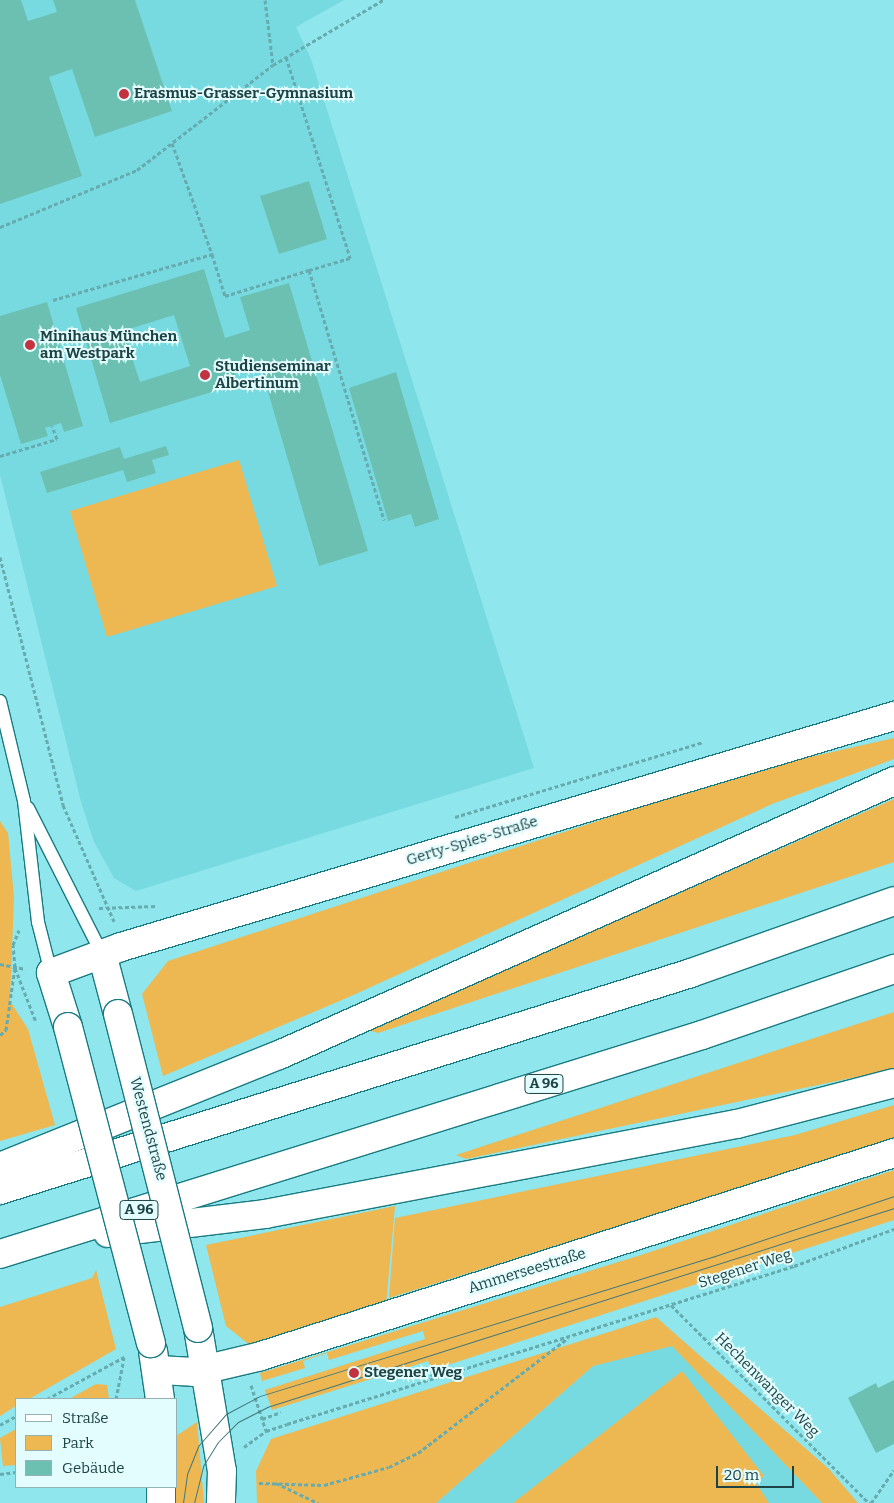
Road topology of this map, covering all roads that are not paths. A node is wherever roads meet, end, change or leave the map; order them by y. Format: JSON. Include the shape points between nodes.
{"nodes":[{"id":1,"x":0,"y":702,"type":"edge"},
{"id":2,"x":894,"y":716,"type":"edge"},
{"id":3,"x":894,"y":781,"type":"edge"},
{"id":4,"x":24,"y":801,"type":"junction"},
{"id":5,"x":894,"y":901,"type":"edge"},
{"id":6,"x":102,"y":954,"type":"junction"},
{"id":7,"x":894,"y":969,"type":"edge"},
{"id":8,"x":51,"y":973,"type":"junction"},
{"id":9,"x":894,"y":1083,"type":"edge"},
{"id":10,"x":894,"y":1153,"type":"edge"},
{"id":11,"x":0,"y":1167,"type":"edge"},
{"id":12,"x":0,"y":1190,"type":"edge"},
{"id":13,"x":45,"y":1240,"type":"junction"},
{"id":14,"x":0,"y":1254,"type":"edge"},
{"id":15,"x":206,"y":1369,"type":"junction"},
{"id":16,"x":158,"y":1370,"type":"junction"},
{"id":17,"x":160,"y":1398,"type":"edge"},
{"id":18,"x":161,"y":1488,"type":"edge"},
{"id":19,"x":161,"y":1503,"type":"edge"},
{"id":20,"x":221,"y":1503,"type":"edge"}],
"edges":[{"from":1,"to":4,"type":"lane","name":"Westendstraße"},
{"from":2,"to":6,"type":"main road","name":"Gerty-Spies-Straße"},
{"from":3,"to":11,"type":"main road","via":[[279,1055]]},
{"from":4,"to":6,"type":"lane","name":"Westendstraße"},
{"from":4,"to":8,"type":"lane","name":"Westendstraße","via":[[38,922]]},
{"from":5,"to":12,"type":"main road","via":[[691,972]]},
{"from":6,"to":8,"type":"main road","name":"Gerty-Spies-Straße"},
{"from":6,"to":15,"type":"main road","name":"Westendstraße","bridge":true},
{"from":7,"to":13,"type":"main road","number":"A 96","via":[[702,1035]]},
{"from":8,"to":16,"type":"main road","name":"Westendstraße","bridge":true},
{"from":9,"to":13,"type":"main road","via":[[737,1124],[266,1214]]},
{"from":10,"to":15,"type":"main road","name":"Ammerseestraße","via":[[261,1356]]},
{"from":13,"to":14,"type":"main road","number":"A 96"},
{"from":15,"to":16,"type":"main road","name":"Ammerseestraße"},
{"from":15,"to":20,"type":"main road","name":"Westendstraße","via":[[222,1471]]},
{"from":16,"to":17,"type":"main road","name":"Westendstraße"},
{"from":18,"to":19,"type":"main road"}]}
